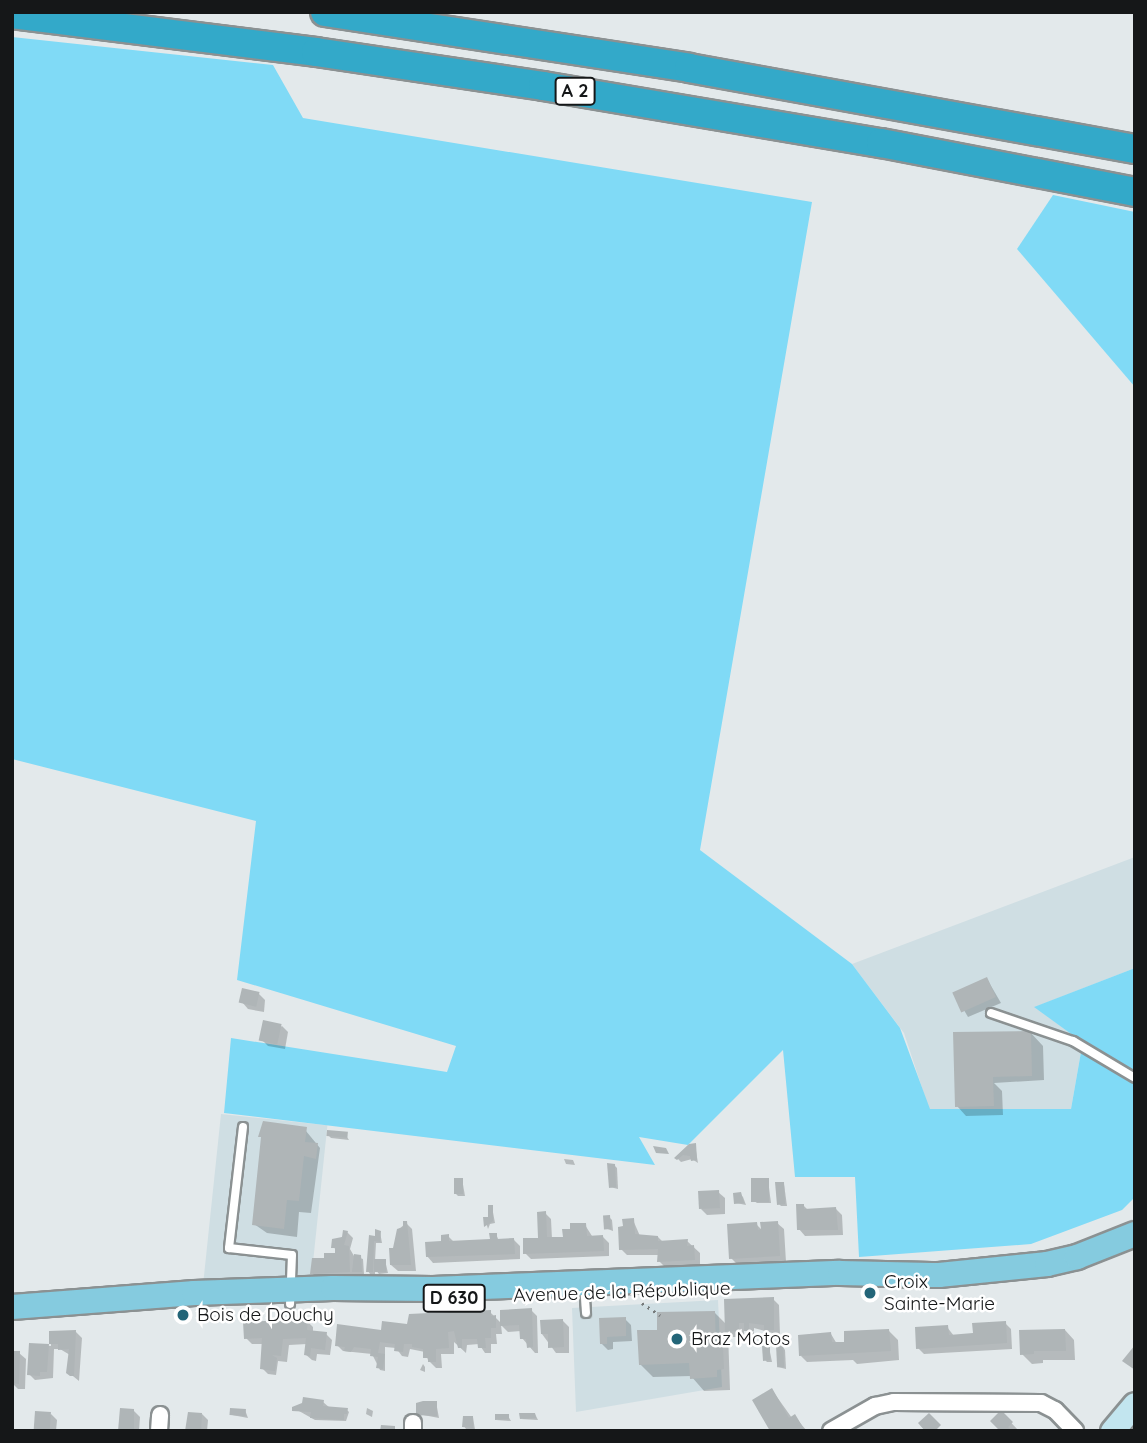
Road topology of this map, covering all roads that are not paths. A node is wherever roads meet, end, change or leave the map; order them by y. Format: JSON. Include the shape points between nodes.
{"nodes":[{"id":1,"x":326,"y":12,"type":"edge"},
{"id":2,"x":12,"y":14,"type":"edge"},
{"id":3,"x":1135,"y":149,"type":"edge"},
{"id":4,"x":1135,"y":192,"type":"edge"},
{"id":5,"x":991,"y":1013,"type":"dead end"},
{"id":6,"x":1135,"y":1078,"type":"edge"},
{"id":7,"x":243,"y":1127,"type":"dead end"},
{"id":8,"x":1135,"y":1234,"type":"edge"},
{"id":9,"x":1135,"y":1255,"type":"edge"},
{"id":10,"x":1077,"y":1257,"type":"junction"},
{"id":11,"x":289,"y":1297,"type":"junction"},
{"id":12,"x":12,"y":1307,"type":"edge"},
{"id":13,"x":12,"y":1315,"type":"edge"},
{"id":14,"x":1133,"y":1408,"type":"edge"},
{"id":15,"x":831,"y":1431,"type":"edge"},
{"id":16,"x":1075,"y":1431,"type":"edge"},
{"id":17,"x":1112,"y":1431,"type":"edge"}],
"edges":[{"from":1,"to":3,"type":"highway","number":"A 2","via":[[689,68]]},
{"from":2,"to":4,"type":"highway","number":"A 2","via":[[261,44],[555,88]]},
{"from":5,"to":6,"type":"lane","via":[[1073,1041]]},
{"from":7,"to":11,"type":"lane","via":[[229,1248],[292,1255]]},
{"from":8,"to":10,"type":"main road","name":"Avenue de la République","number":"D 630"},
{"from":9,"to":10,"type":"main road","name":"Avenue de la République","number":"D 630"},
{"from":10,"to":11,"type":"main road","name":"Avenue de la République","number":"D 630","via":[[1007,1270],[896,1276],[840,1273],[585,1297]]},
{"from":11,"to":12,"type":"main road","name":"Avenue de la République","number":"D 630"},
{"from":11,"to":13,"type":"main road","name":"Avenue de la République","number":"D 630"},
{"from":14,"to":17,"type":"main road"},
{"from":15,"to":16,"type":"street","via":[[875,1406],[894,1402],[1041,1403]]}]}
